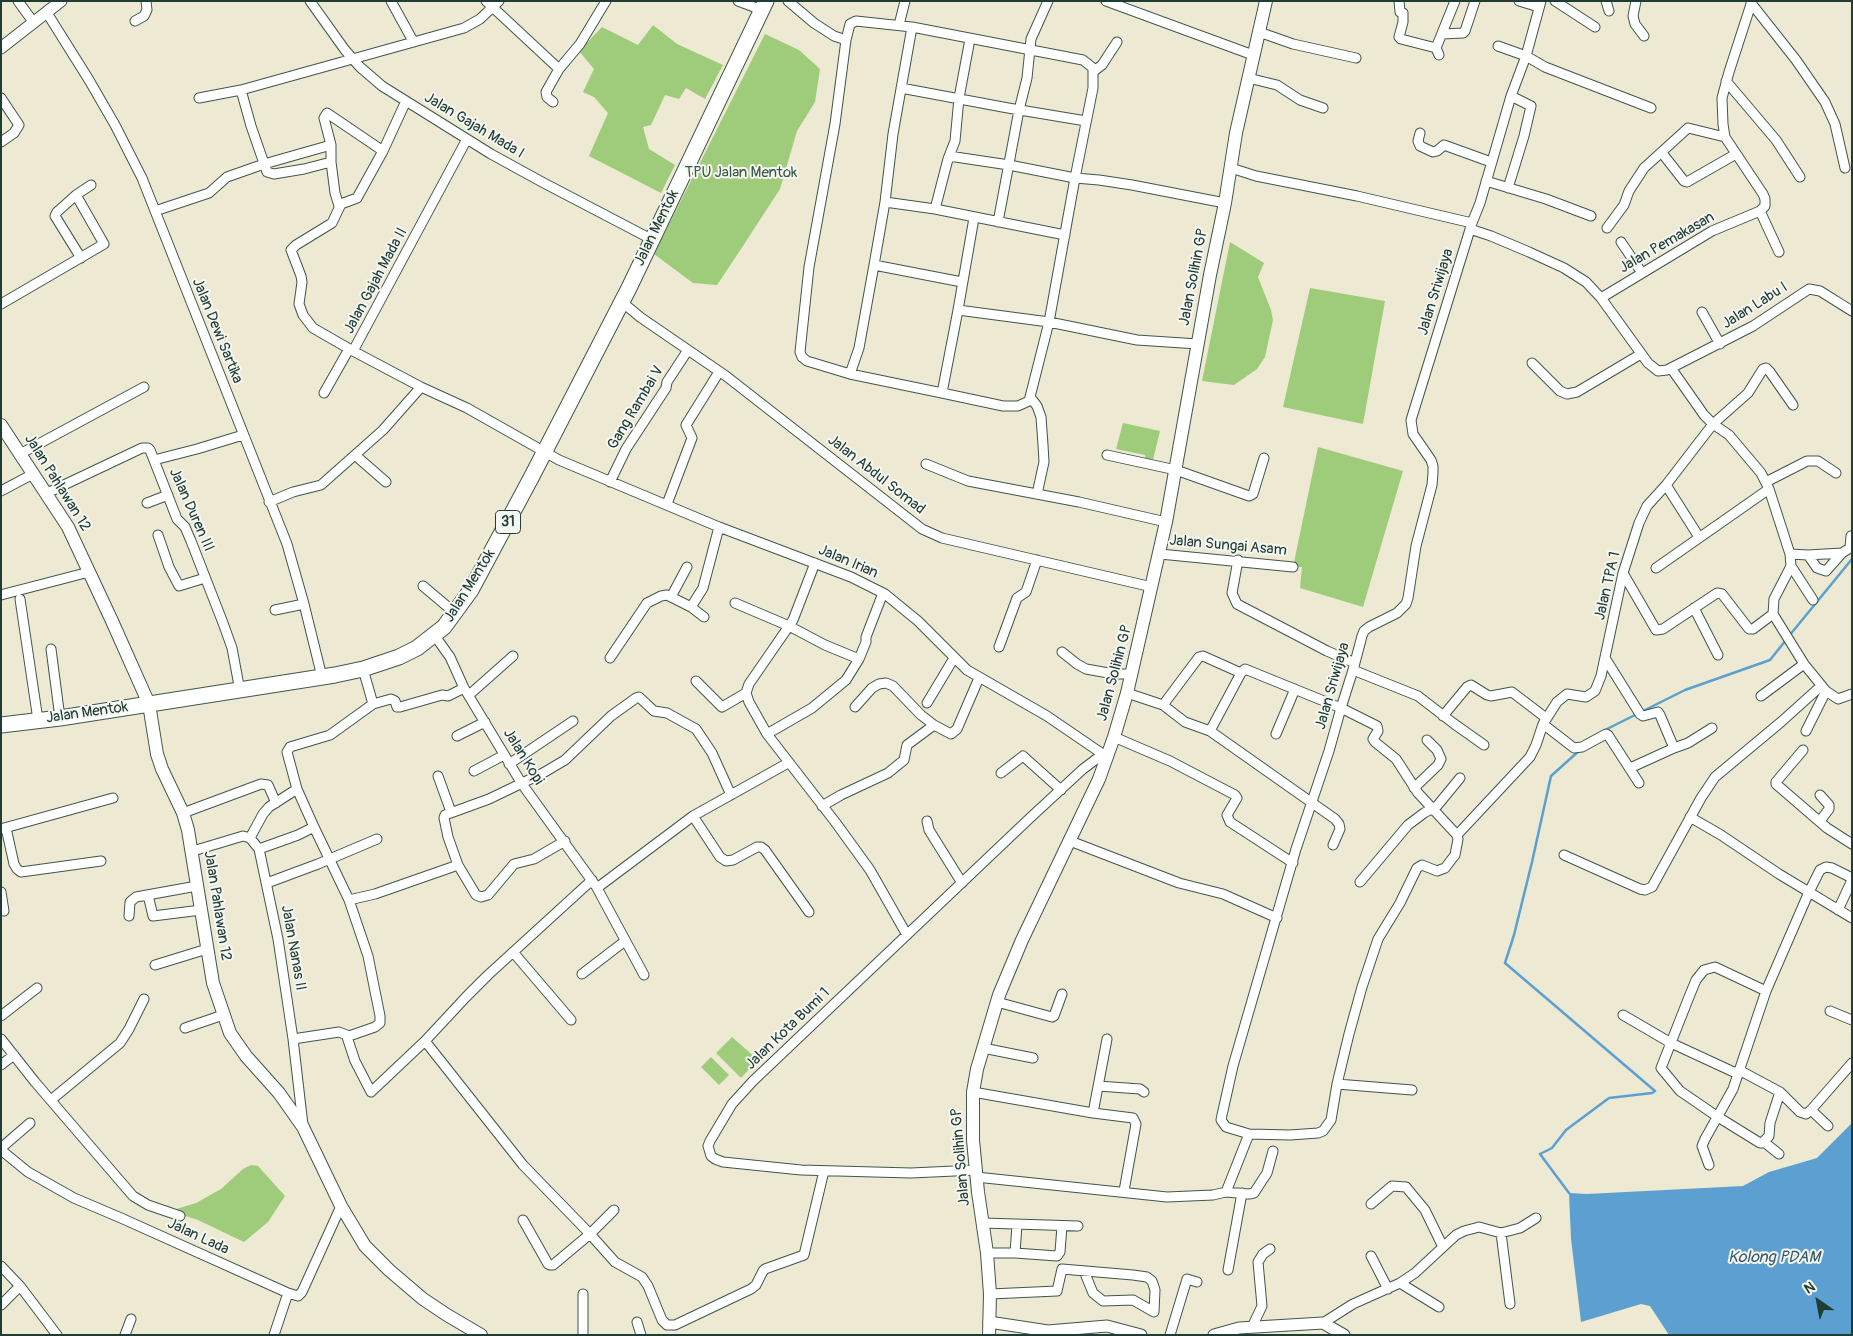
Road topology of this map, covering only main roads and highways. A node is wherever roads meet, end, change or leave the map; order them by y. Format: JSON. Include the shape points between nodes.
{"nodes":[{"id":1,"x":1266,"y":1,"type":"edge"},
{"id":2,"x":764,"y":5,"type":"edge"},
{"id":3,"x":2,"y":427,"type":"edge"},
{"id":4,"x":149,"y":704,"type":"junction"},
{"id":5,"x":1,"y":725,"type":"edge"},
{"id":6,"x":989,"y":1328,"type":"edge"},
{"id":7,"x":481,"y":1335,"type":"edge"}],
"edges":[{"from":1,"to":6,"type":"main road","name":"Jalan Solihin GP","via":[[1248,78],[1160,554],[1128,693],[1099,780],[1022,940],[997,1002],[973,1092],[973,1140],[990,1294]]},
{"from":2,"to":4,"type":"highway","name":"Jalan Mentok","number":"31","via":[[622,302],[488,560],[455,613],[435,636],[399,657],[363,668]]},
{"from":3,"to":4,"type":"main road","name":"Jalan Pahlawan 12","via":[[68,527]]},
{"from":4,"to":5,"type":"highway","name":"Jalan Mentok","number":"31"},
{"from":4,"to":7,"type":"main road","name":"Jalan Pahlawan 12","via":[[157,754],[183,813],[193,851],[213,983],[223,1016],[237,1045],[279,1093],[303,1127],[341,1206],[365,1246],[423,1299]]}]}
